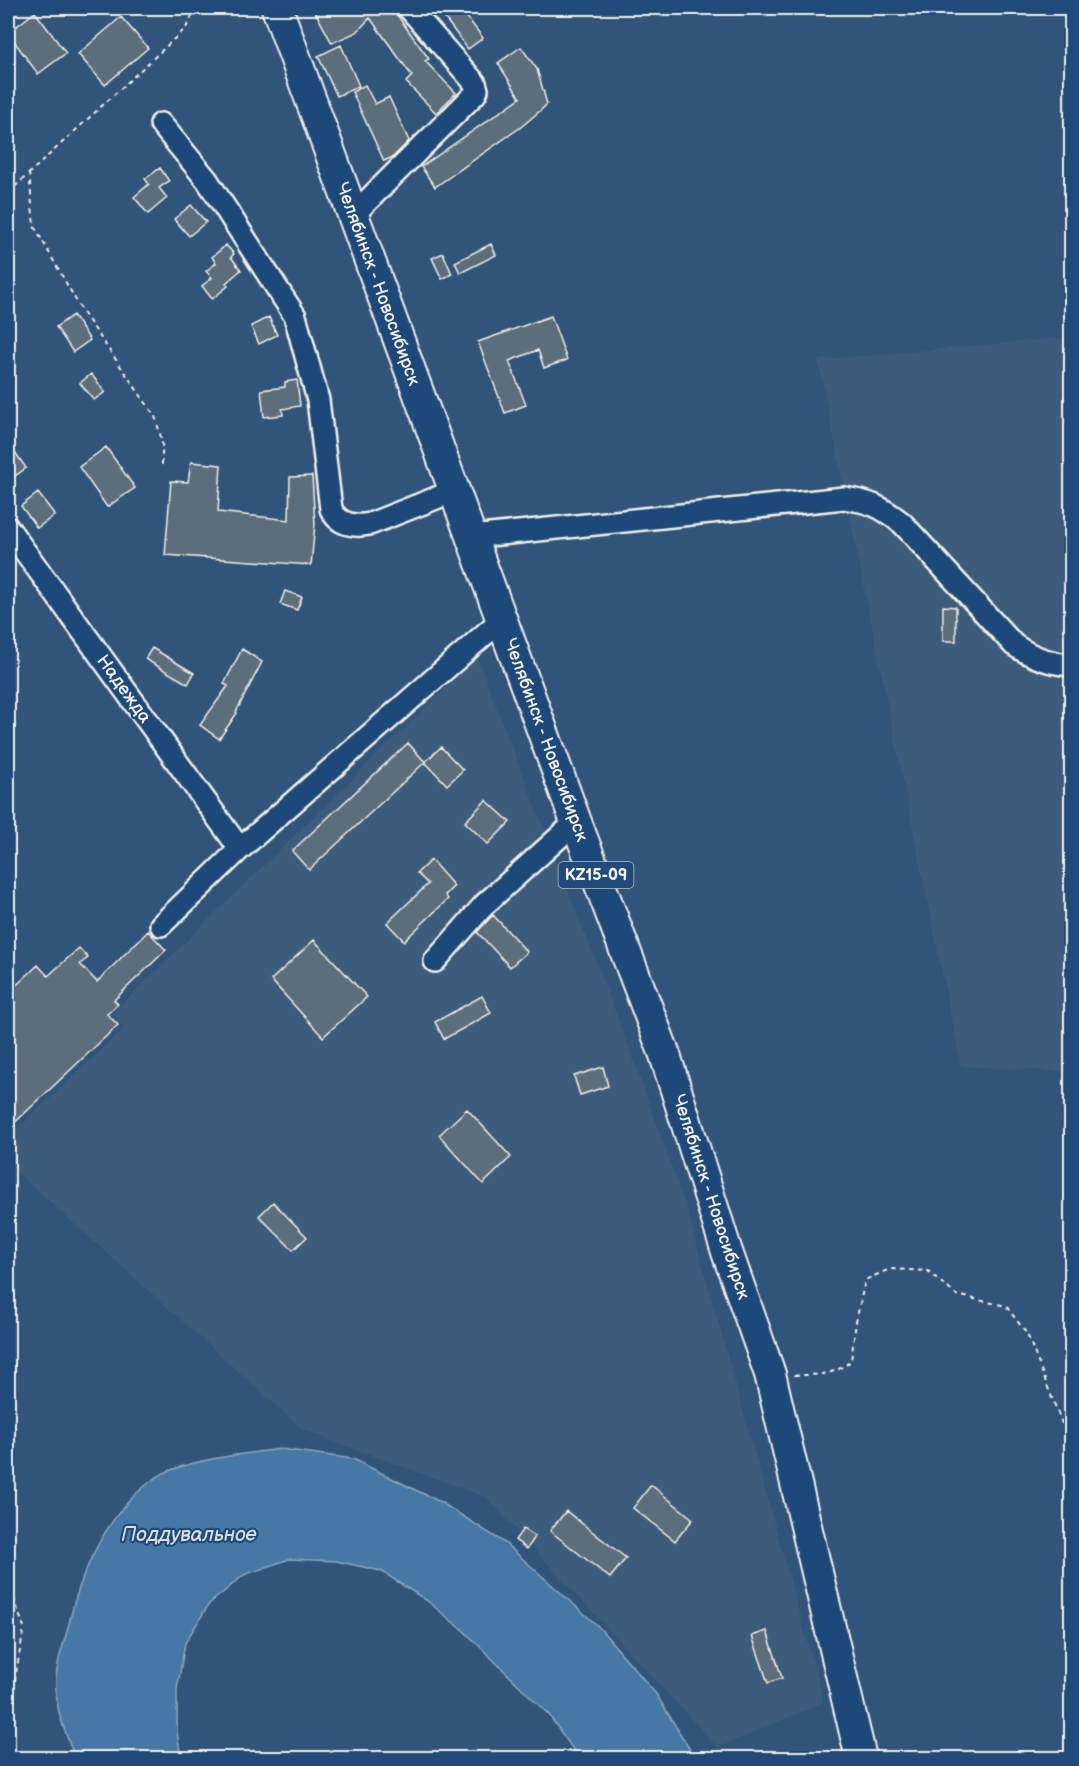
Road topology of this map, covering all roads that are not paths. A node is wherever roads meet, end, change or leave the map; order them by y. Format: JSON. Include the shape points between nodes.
{"nodes":[{"id":1,"x":277,"y":8,"type":"edge"},
{"id":2,"x":409,"y":8,"type":"edge"},
{"id":3,"x":161,"y":124,"type":"dead end"},
{"id":4,"x":353,"y":215,"type":"junction"},
{"id":5,"x":454,"y":491,"type":"junction"},
{"id":6,"x":471,"y":537,"type":"junction"},
{"id":7,"x":11,"y":540,"type":"edge"},
{"id":8,"x":501,"y":620,"type":"junction"},
{"id":9,"x":1071,"y":665,"type":"edge"},
{"id":10,"x":576,"y":822,"type":"junction"},
{"id":11,"x":240,"y":849,"type":"junction"},
{"id":12,"x":161,"y":925,"type":"dead end"},
{"id":13,"x":435,"y":961,"type":"dead end"},
{"id":14,"x":861,"y":1758,"type":"edge"}],
"edges":[{"from":1,"to":4,"type":"highway","name":"Челябинск - Новосибирск","number":"KZ15-09"},
{"from":2,"to":4,"type":"lane","via":[[477,90]]},
{"from":3,"to":5,"type":"lane","via":[[207,180],[295,316],[318,400],[334,517],[348,524],[370,525]]},
{"from":4,"to":5,"type":"highway","name":"Челябинск - Новосибирск","number":"KZ15-09"},
{"from":5,"to":6,"type":"highway","name":"Челябинск - Новосибирск","number":"KZ15-09"},
{"from":6,"to":8,"type":"highway","name":"Челябинск - Новосибирск","number":"KZ15-09"},
{"from":6,"to":9,"type":"lane","via":[[844,498],[864,501],[882,507],[902,523],[1014,645],[1046,662]]},
{"from":7,"to":11,"type":"lane","name":"Надежда"},
{"from":8,"to":10,"type":"highway","name":"Челябинск - Новосибирск","number":"KZ15-09"},
{"from":8,"to":11,"type":"lane"},
{"from":10,"to":13,"type":"lane","via":[[485,904]]},
{"from":10,"to":14,"type":"highway","name":"Челябинск - Новосибирск","number":"KZ15-09","via":[[665,1055],[770,1374]]},
{"from":11,"to":12,"type":"lane"}]}
